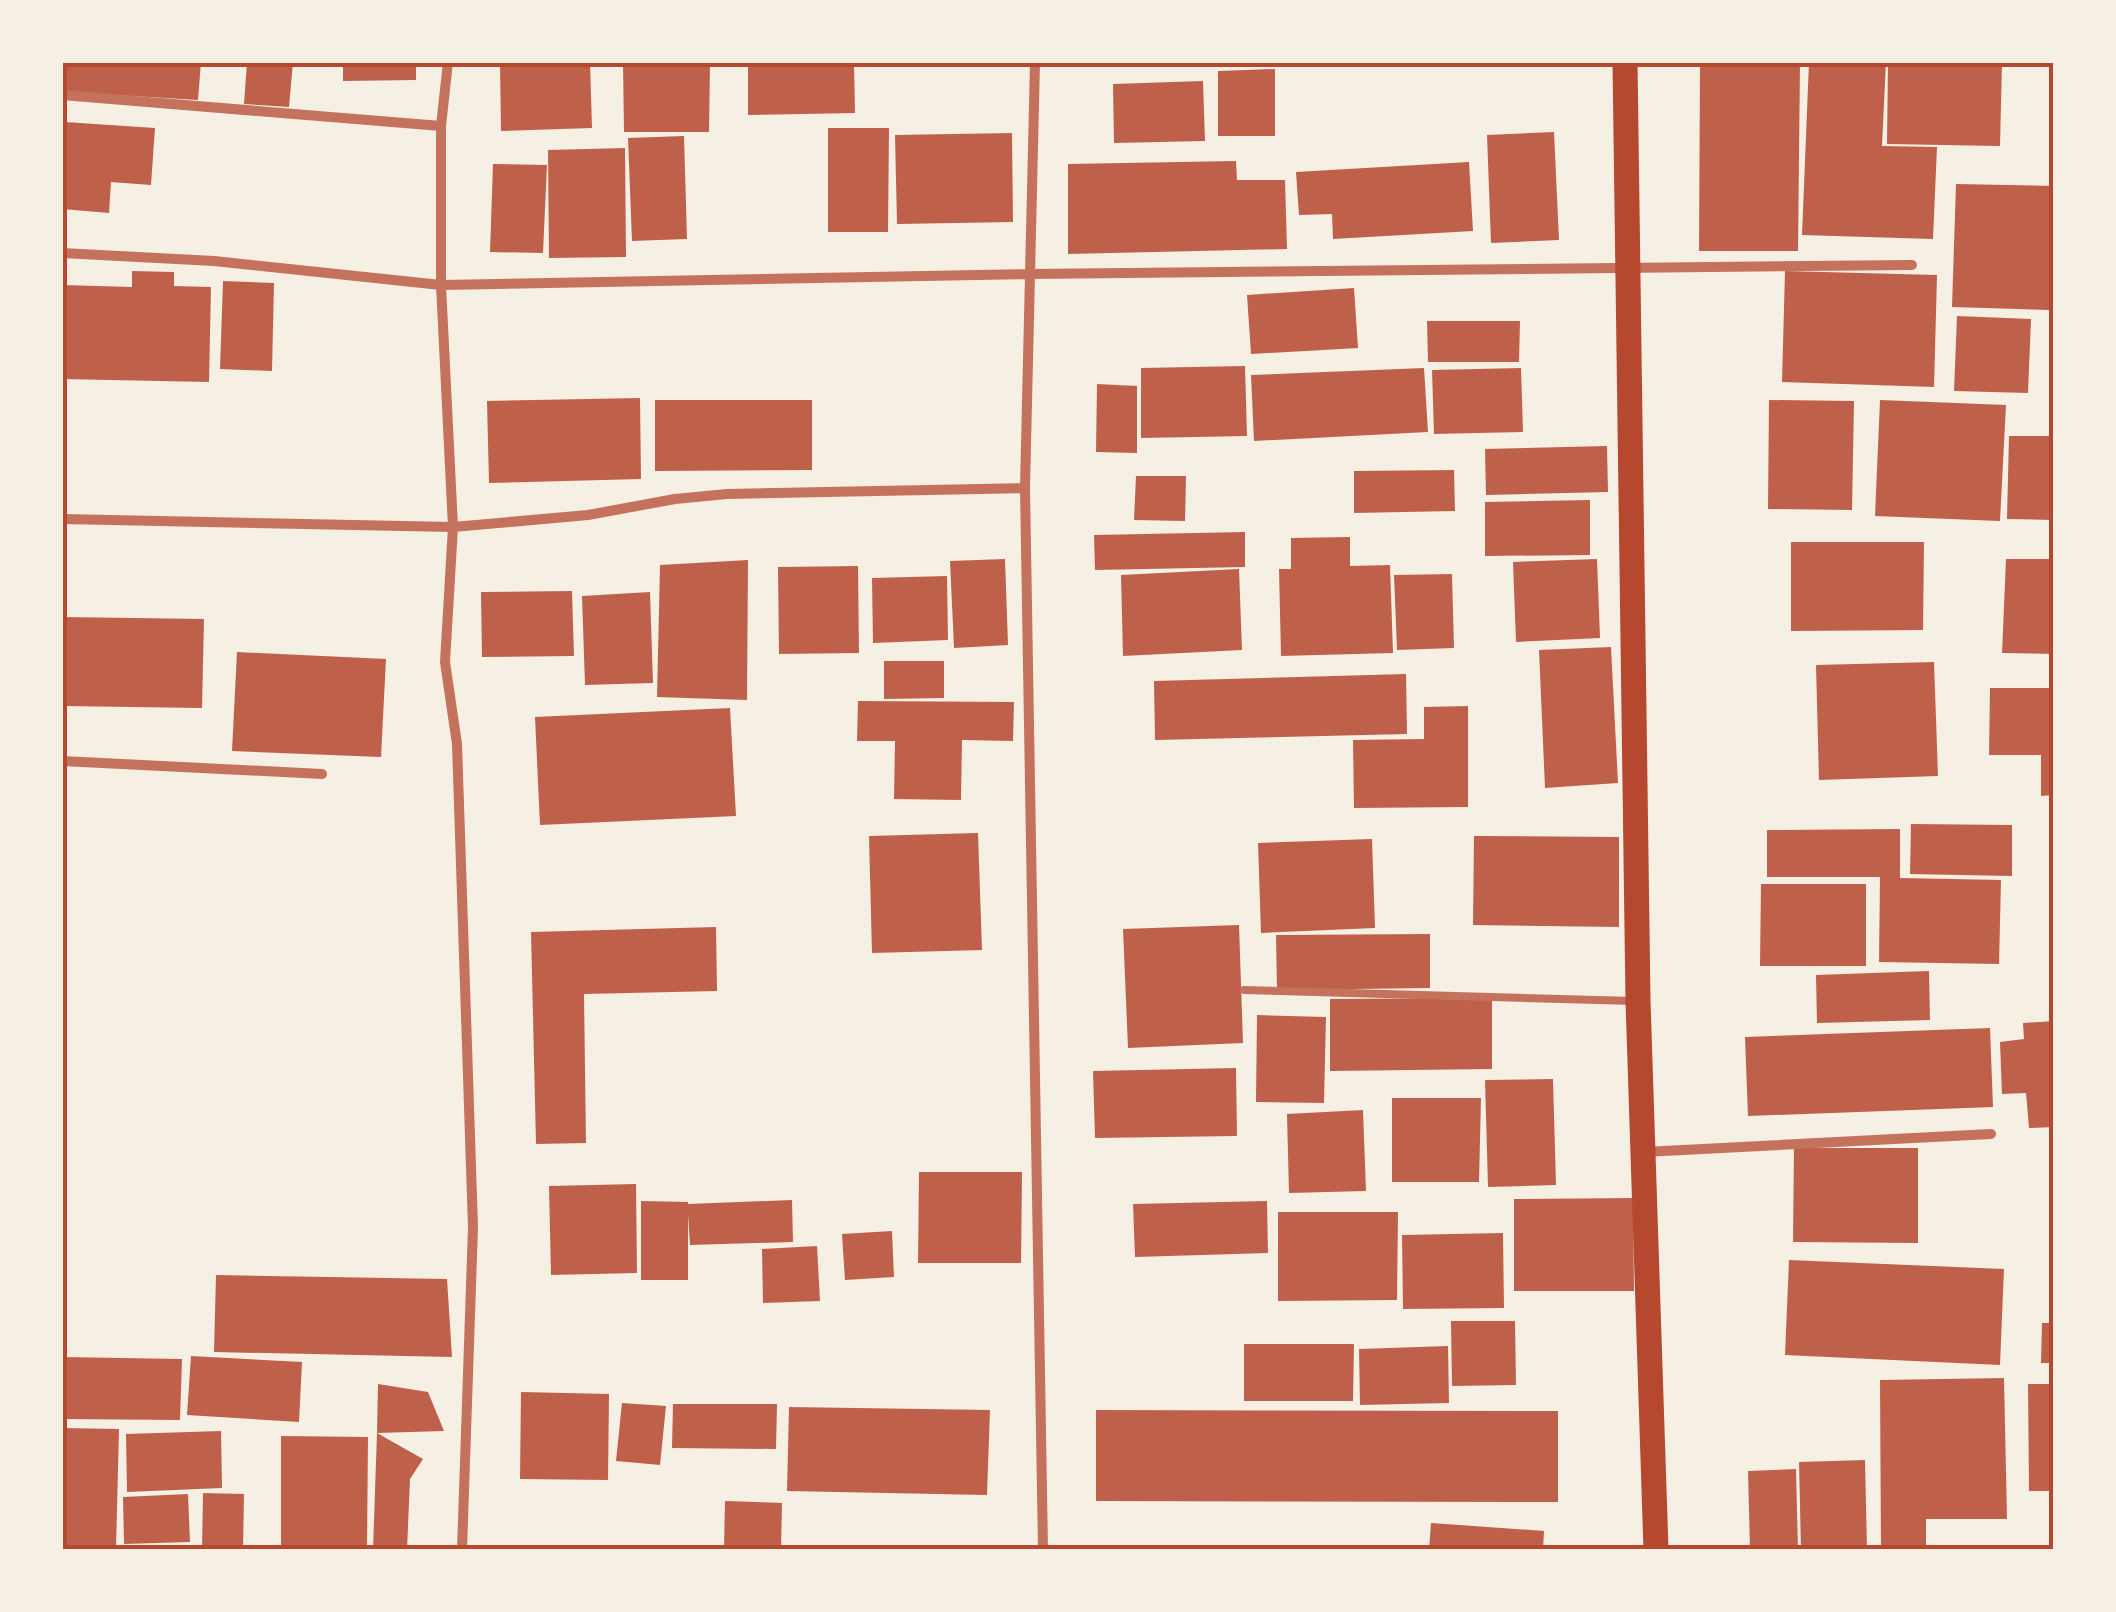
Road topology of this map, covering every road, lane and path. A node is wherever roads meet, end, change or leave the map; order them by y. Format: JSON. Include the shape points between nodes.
{"nodes":[{"id":1,"x":448,"y":62,"type":"edge"},
{"id":2,"x":1036,"y":62,"type":"edge"},
{"id":3,"x":1625,"y":62,"type":"edge"},
{"id":4,"x":62,"y":95,"type":"edge"},
{"id":5,"x":441,"y":126,"type":"junction"},
{"id":6,"x":62,"y":253,"type":"edge"},
{"id":7,"x":1912,"y":264,"type":"dead end"},
{"id":8,"x":1628,"y":266,"type":"junction"},
{"id":9,"x":1028,"y":274,"type":"junction"},
{"id":10,"x":441,"y":285,"type":"junction"},
{"id":11,"x":1025,"y":488,"type":"junction"},
{"id":12,"x":62,"y":519,"type":"edge"},
{"id":13,"x":453,"y":528,"type":"junction"},
{"id":14,"x":62,"y":761,"type":"edge"},
{"id":15,"x":322,"y":774,"type":"dead end"},
{"id":16,"x":1244,"y":990,"type":"dead end"},
{"id":17,"x":1638,"y":1001,"type":"junction"},
{"id":18,"x":1991,"y":1134,"type":"dead end"},
{"id":19,"x":1643,"y":1152,"type":"junction"},
{"id":20,"x":462,"y":1550,"type":"edge"},
{"id":21,"x":1043,"y":1550,"type":"edge"},
{"id":22,"x":1656,"y":1550,"type":"edge"}],
"edges":[{"from":1,"to":5,"type":"street"},
{"from":2,"to":9,"type":"street"},
{"from":3,"to":8,"type":"main road"},
{"from":4,"to":5,"type":"street"},
{"from":5,"to":10,"type":"street"},
{"from":6,"to":10,"type":"street"},
{"from":7,"to":8,"type":"street"},
{"from":8,"to":9,"type":"street"},
{"from":8,"to":17,"type":"main road"},
{"from":9,"to":10,"type":"street"},
{"from":9,"to":11,"type":"street"},
{"from":10,"to":13,"type":"street"},
{"from":11,"to":13,"type":"street","via":[[727,494]]},
{"from":11,"to":21,"type":"street"},
{"from":12,"to":13,"type":"street"},
{"from":13,"to":20,"type":"street","via":[[445,662],[457,744],[473,1228]]},
{"from":14,"to":15,"type":"street"},
{"from":16,"to":17,"type":"lane"},
{"from":17,"to":19,"type":"main road"},
{"from":18,"to":19,"type":"street"},
{"from":19,"to":22,"type":"main road"}]}
